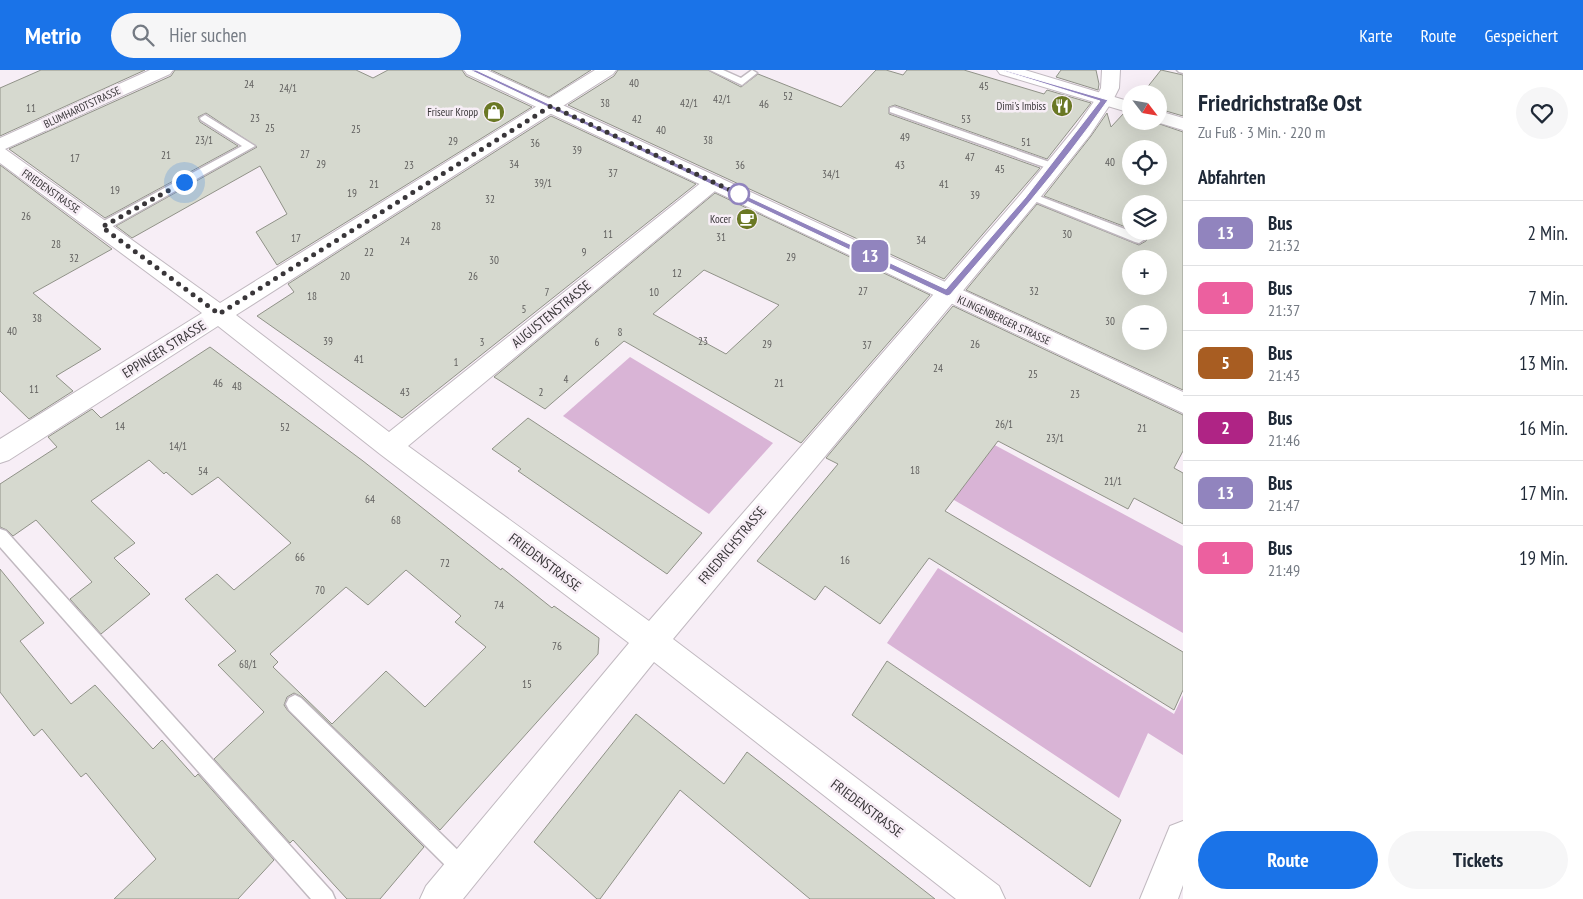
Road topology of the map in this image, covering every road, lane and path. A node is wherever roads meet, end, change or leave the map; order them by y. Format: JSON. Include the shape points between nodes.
{"nodes":[{"id":1,"x":164,"y":70,"type":"edge"},
{"id":2,"x":473,"y":70,"type":"edge"},
{"id":3,"x":607,"y":70,"type":"edge"},
{"id":4,"x":715,"y":70,"type":"edge"},
{"id":5,"x":1006,"y":70,"type":"edge"},
{"id":6,"x":1111,"y":70,"type":"edge"},
{"id":7,"x":752,"y":73,"type":"dead end"},
{"id":8,"x":1104,"y":100,"type":"junction"},
{"id":9,"x":1122,"y":105,"type":"edge"},
{"id":10,"x":551,"y":106,"type":"junction"},
{"id":11,"x":894,"y":110,"type":"dead end"},
{"id":12,"x":205,"y":118,"type":"dead end"},
{"id":13,"x":1168,"y":119,"type":"edge"},
{"id":14,"x":1183,"y":124,"type":"edge"},
{"id":15,"x":0,"y":145,"type":"edge"},
{"id":16,"x":0,"y":154,"type":"edge"},
{"id":17,"x":1054,"y":167,"type":"junction"},
{"id":18,"x":714,"y":182,"type":"junction"},
{"id":19,"x":1031,"y":196,"type":"junction"},
{"id":20,"x":102,"y":227,"type":"junction"},
{"id":21,"x":1122,"y":231,"type":"edge"},
{"id":22,"x":947,"y":293,"type":"junction"},
{"id":23,"x":219,"y":314,"type":"junction"},
{"id":24,"x":1183,"y":403,"type":"edge"},
{"id":25,"x":389,"y":447,"type":"junction"},
{"id":26,"x":0,"y":452,"type":"edge"},
{"id":27,"x":0,"y":536,"type":"edge"},
{"id":28,"x":650,"y":641,"type":"junction"},
{"id":29,"x":295,"y":704,"type":"dead end"},
{"id":30,"x":1183,"y":839,"type":"edge"},
{"id":31,"x":463,"y":869,"type":"junction"},
{"id":32,"x":325,"y":899,"type":"edge"},
{"id":33,"x":439,"y":899,"type":"edge"},
{"id":34,"x":986,"y":899,"type":"edge"},
{"id":35,"x":1158,"y":899,"type":"edge"}],
"edges":[{"from":1,"to":15,"type":"street","name":"BLUMHARDTSTRASSE"},
{"from":2,"to":10,"type":"street","name":"KLINGENBERGER STRASSE"},
{"from":3,"to":10,"type":"street","name":"EPPINGER STRASSE"},
{"from":4,"to":7,"type":"lane","via":[[742,82]]},
{"from":5,"to":8,"type":"street"},
{"from":6,"to":8,"type":"street","name":"FRIEDRICHSTRASSE","via":[[1110,88]]},
{"from":8,"to":9,"type":"street"},
{"from":8,"to":17,"type":"street","name":"FRIEDRICHSTRASSE"},
{"from":10,"to":18,"type":"street","name":"KLINGENBERGER STRASSE"},
{"from":10,"to":23,"type":"street","name":"EPPINGER STRASSE"},
{"from":11,"to":17,"type":"lane"},
{"from":12,"to":20,"type":"lane","via":[[250,146]]},
{"from":13,"to":14,"type":"street"},
{"from":16,"to":20,"type":"street","name":"FRIEDENSTRASSE"},
{"from":17,"to":19,"type":"street","name":"FRIEDRICHSTRASSE"},
{"from":18,"to":22,"type":"street","name":"KLINGENBERGER STRASSE"},
{"from":18,"to":25,"type":"street","name":"AUGUSTENSTRASSE"},
{"from":19,"to":21,"type":"lane"},
{"from":19,"to":22,"type":"street","name":"FRIEDRICHSTRASSE"},
{"from":20,"to":23,"type":"street","name":"FRIEDENSTRASSE"},
{"from":22,"to":24,"type":"street","name":"KLINGENBERGER STRASSE"},
{"from":22,"to":28,"type":"street","name":"FRIEDRICHSTRASSE"},
{"from":23,"to":25,"type":"street","name":"FRIEDENSTRASSE"},
{"from":23,"to":26,"type":"street","name":"EPPINGER STRASSE"},
{"from":25,"to":28,"type":"street","name":"FRIEDENSTRASSE"},
{"from":27,"to":32,"type":"lane"},
{"from":28,"to":31,"type":"street","name":"FRIEDRICHSTRASSE"},
{"from":28,"to":34,"type":"street","name":"FRIEDENSTRASSE"},
{"from":29,"to":31,"type":"lane"},
{"from":30,"to":35,"type":"street"},
{"from":31,"to":33,"type":"street","name":"FRIEDRICHSTRASSE"}]}
